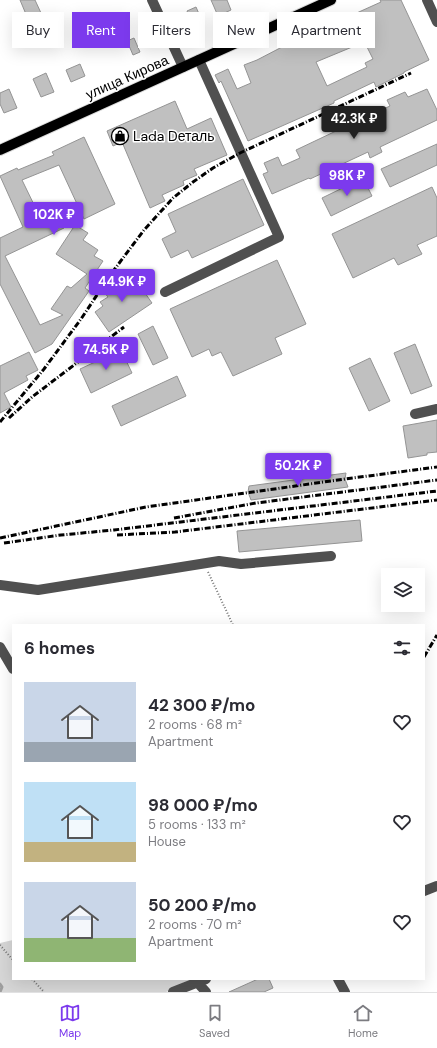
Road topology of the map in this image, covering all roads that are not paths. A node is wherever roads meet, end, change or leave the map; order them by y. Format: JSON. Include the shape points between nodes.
{"nodes":[{"id":1,"x":152,"y":0,"type":"edge"},
{"id":2,"x":331,"y":0,"type":"edge"},
{"id":3,"x":427,"y":0,"type":"edge"},
{"id":4,"x":437,"y":22,"type":"edge"},
{"id":5,"x":199,"y":60,"type":"junction"},
{"id":6,"x":183,"y":67,"type":"junction"},
{"id":7,"x":0,"y":150,"type":"edge"},
{"id":8,"x":165,"y":292,"type":"dead end"},
{"id":9,"x":437,"y":409,"type":"edge"},
{"id":10,"x":415,"y":414,"type":"dead end"},
{"id":11,"x":331,"y":556,"type":"dead end"},
{"id":12,"x":0,"y":585,"type":"edge"},
{"id":13,"x":0,"y":647,"type":"edge"},
{"id":14,"x":12,"y":667,"type":"edge"},
{"id":15,"x":437,"y":886,"type":"edge"},
{"id":16,"x":425,"y":891,"type":"edge"},
{"id":17,"x":339,"y":980,"type":"edge"},
{"id":18,"x":201,"y":981,"type":"edge"},
{"id":19,"x":173,"y":992,"type":"edge"},
{"id":20,"x":206,"y":992,"type":"edge"},
{"id":21,"x":345,"y":992,"type":"edge"}],
"edges":[{"from":1,"to":6,"type":"street"},
{"from":2,"to":5,"type":"main road","name":"улица Кирова"},
{"from":3,"to":4,"type":"street"},
{"from":5,"to":6,"type":"main road","name":"улица Кирова"},
{"from":5,"to":8,"type":"street","via":[[279,237]]},
{"from":6,"to":7,"type":"main road","name":"улица Кирова"},
{"from":9,"to":10,"type":"street"},
{"from":11,"to":12,"type":"street","via":[[241,564],[220,561],[38,590]]},
{"from":13,"to":14,"type":"street"},
{"from":15,"to":16,"type":"street"},
{"from":17,"to":21,"type":"street"},
{"from":18,"to":19,"type":"street"},
{"from":18,"to":20,"type":"street"}]}
